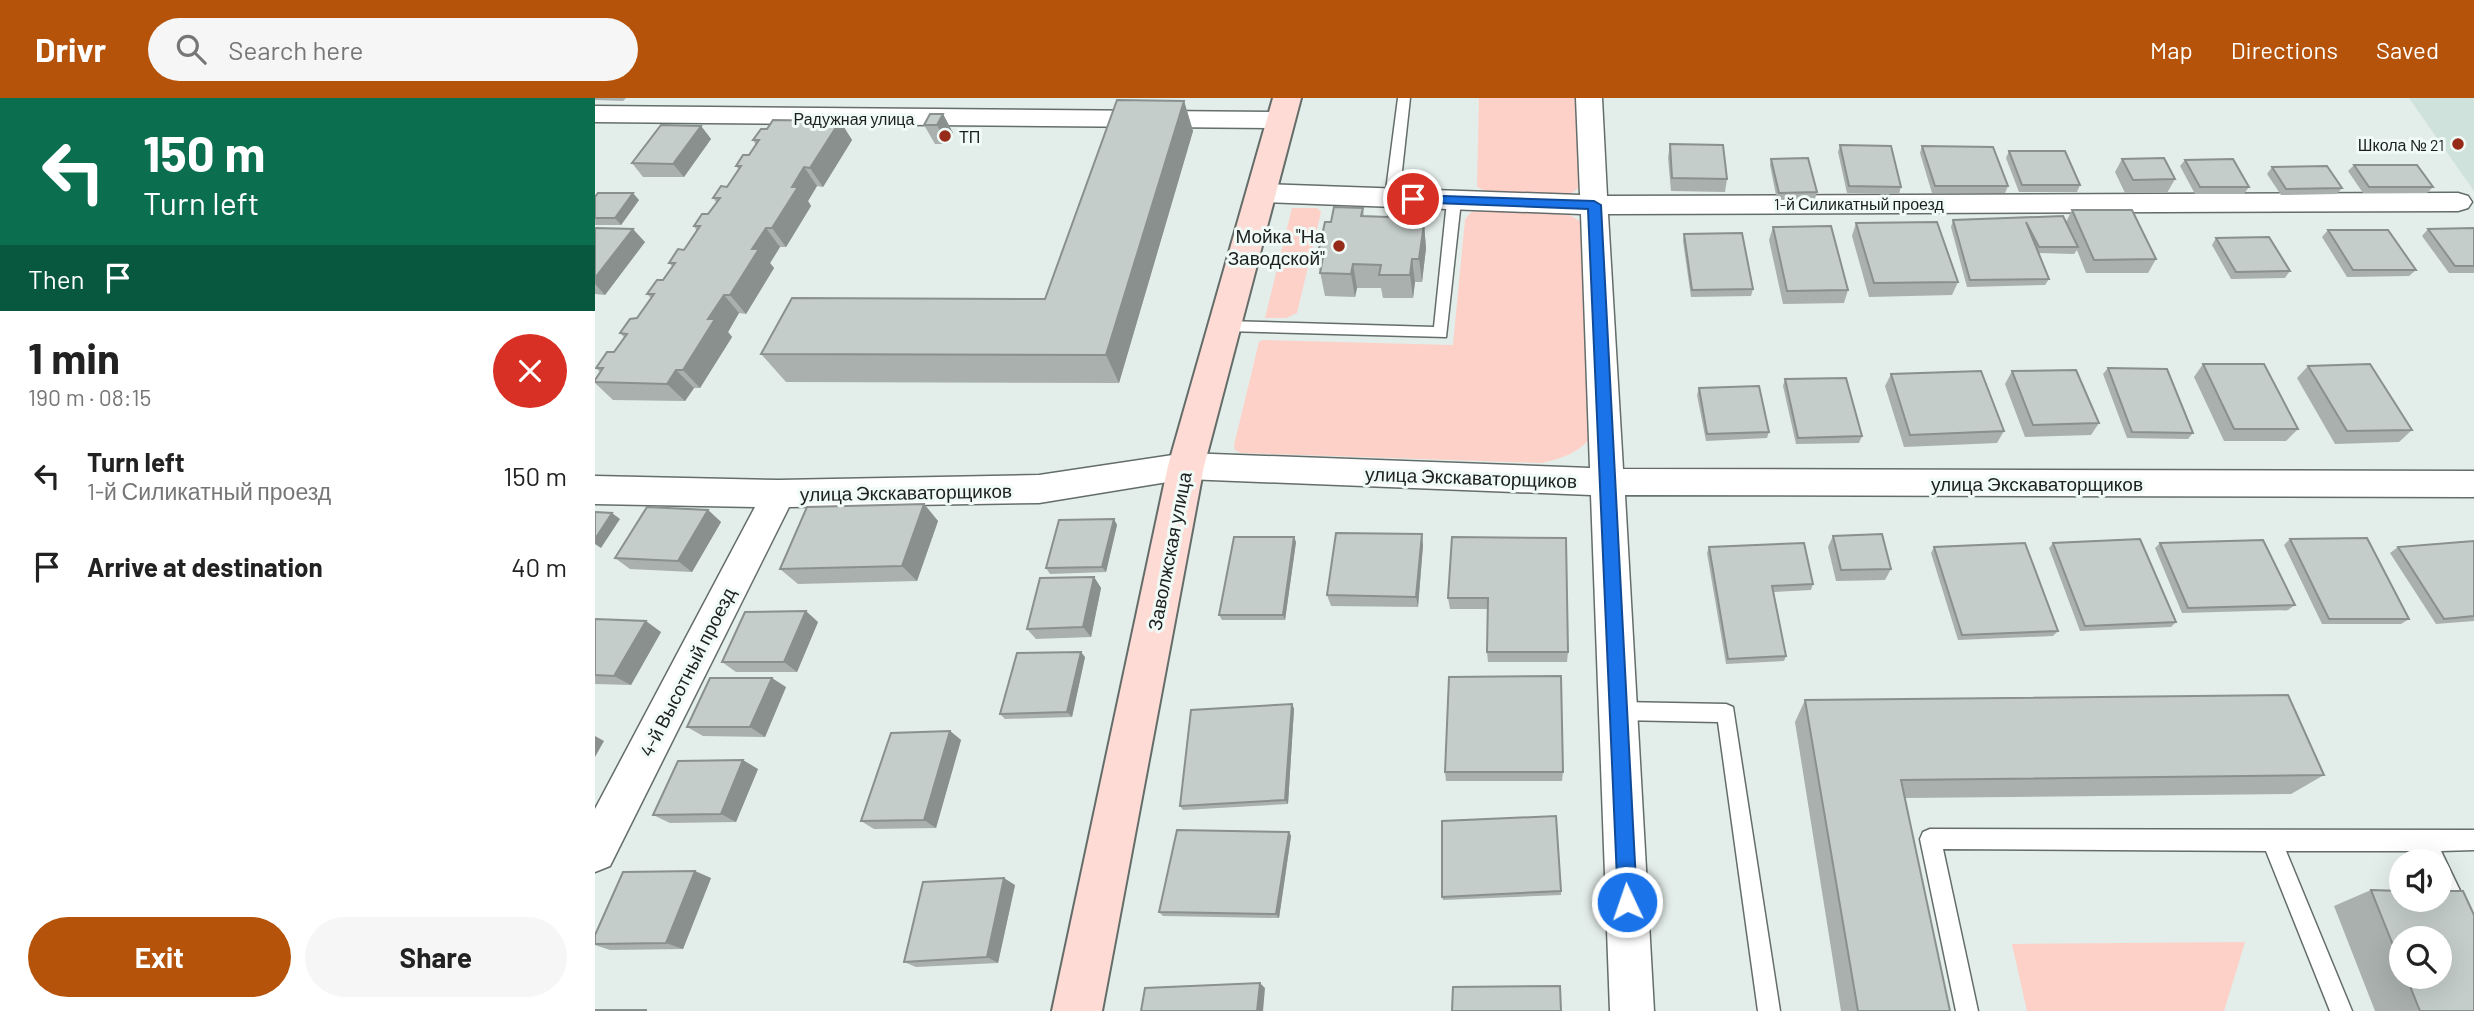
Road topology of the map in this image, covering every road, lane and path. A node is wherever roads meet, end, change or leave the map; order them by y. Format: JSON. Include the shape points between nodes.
{"nodes":[{"id":1,"x":1404,"y":98,"type":"edge"},
{"id":2,"x":1589,"y":98,"type":"edge"},
{"id":3,"x":1284,"y":109,"type":"edge"},
{"id":4,"x":595,"y":114,"type":"edge"},
{"id":5,"x":1261,"y":194,"type":"junction"},
{"id":6,"x":1392,"y":198,"type":"junction"},
{"id":7,"x":1454,"y":201,"type":"junction"},
{"id":8,"x":2458,"y":202,"type":"dead end"},
{"id":9,"x":1594,"y":205,"type":"junction"},
{"id":10,"x":1225,"y":326,"type":"junction"},
{"id":11,"x":1186,"y":466,"type":"junction"},
{"id":12,"x":1609,"y":482,"type":"junction"},
{"id":13,"x":2474,"y":484,"type":"edge"},
{"id":14,"x":595,"y":490,"type":"edge"},
{"id":15,"x":779,"y":494,"type":"junction"},
{"id":16,"x":1619,"y":711,"type":"junction"},
{"id":17,"x":2474,"y":840,"type":"edge"},
{"id":18,"x":2272,"y":841,"type":"junction"},
{"id":19,"x":2425,"y":841,"type":"junction"},
{"id":20,"x":2429,"y":849,"type":"edge"},
{"id":21,"x":595,"y":851,"type":"edge"},
{"id":22,"x":2452,"y":898,"type":"edge"},
{"id":23,"x":2474,"y":943,"type":"edge"},
{"id":24,"x":1077,"y":1011,"type":"edge"},
{"id":25,"x":1632,"y":1011,"type":"edge"},
{"id":26,"x":1769,"y":1011,"type":"edge"},
{"id":27,"x":1967,"y":1011,"type":"edge"},
{"id":28,"x":2341,"y":1011,"type":"edge"}],
"edges":[{"from":1,"to":6,"type":"lane"},
{"from":2,"to":9,"type":"street"},
{"from":3,"to":4,"type":"street","name":"Радужная улица"},
{"from":3,"to":5,"type":"main road","name":"Заволжская улица"},
{"from":5,"to":6,"type":"street","name":"1-й Силикатный проезд"},
{"from":5,"to":10,"type":"main road","name":"Заволжская улица"},
{"from":6,"to":7,"type":"street","name":"1-й Силикатный проезд"},
{"from":7,"to":9,"type":"street","name":"1-й Силикатный проезд"},
{"from":7,"to":10,"type":"lane","via":[[1441,333]]},
{"from":8,"to":9,"type":"street","name":"1-й Силикатный проезд"},
{"from":9,"to":12,"type":"street"},
{"from":10,"to":11,"type":"main road","name":"Заволжская улица"},
{"from":11,"to":12,"type":"street","name":"улица Экскаваторщиков"},
{"from":11,"to":15,"type":"street","name":"улица Экскаваторщиков","via":[[1039,489]]},
{"from":11,"to":24,"type":"main road","name":"Заволжская улица"},
{"from":12,"to":13,"type":"street","name":"улица Экскаваторщиков"},
{"from":12,"to":16,"type":"street"},
{"from":14,"to":15,"type":"street","name":"улица Экскаваторщиков"},
{"from":15,"to":21,"type":"street","name":"4-й Высотный проезд"},
{"from":16,"to":25,"type":"street"},
{"from":16,"to":26,"type":"lane","via":[[1726,713]]},
{"from":17,"to":19,"type":"lane"},
{"from":18,"to":19,"type":"lane"},
{"from":18,"to":27,"type":"lane","via":[[1930,839]]},
{"from":18,"to":28,"type":"lane"},
{"from":19,"to":20,"type":"lane"},
{"from":22,"to":23,"type":"lane"}]}
